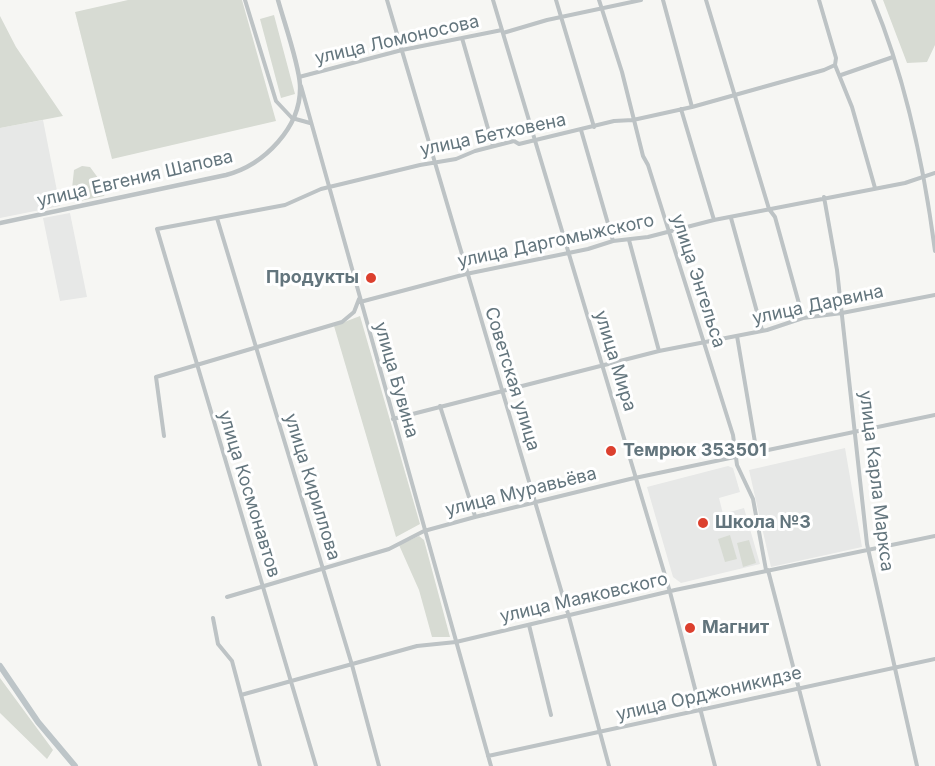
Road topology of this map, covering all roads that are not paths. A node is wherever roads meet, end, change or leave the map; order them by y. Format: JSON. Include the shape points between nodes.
{"nodes":[{"id":1,"x":245,"y":0,"type":"edge"},
{"id":2,"x":278,"y":0,"type":"edge"},
{"id":3,"x":387,"y":0,"type":"edge"},
{"id":4,"x":494,"y":0,"type":"edge"},
{"id":5,"x":556,"y":0,"type":"edge"},
{"id":6,"x":599,"y":0,"type":"edge"},
{"id":7,"x":641,"y":0,"type":"edge"},
{"id":8,"x":663,"y":0,"type":"edge"},
{"id":9,"x":706,"y":0,"type":"edge"},
{"id":10,"x":819,"y":0,"type":"edge"},
{"id":11,"x":873,"y":0,"type":"edge"},
{"id":12,"x":602,"y":9,"type":"junction"},
{"id":13,"x":561,"y":18,"type":"junction"},
{"id":14,"x":503,"y":32,"type":"junction"},
{"id":15,"x":462,"y":38,"type":"junction"},
{"id":16,"x":402,"y":50,"type":"junction"},
{"id":17,"x":893,"y":57,"type":"junction"},
{"id":18,"x":835,"y":65,"type":"junction"},
{"id":19,"x":841,"y":75,"type":"junction"},
{"id":20,"x":298,"y":77,"type":"junction"},
{"id":21,"x":301,"y":86,"type":"junction"},
{"id":22,"x":735,"y":96,"type":"junction"},
{"id":23,"x":692,"y":107,"type":"junction"},
{"id":24,"x":681,"y":109,"type":"junction"},
{"id":25,"x":292,"y":118,"type":"junction"},
{"id":26,"x":633,"y":120,"type":"junction"},
{"id":27,"x":310,"y":123,"type":"junction"},
{"id":28,"x":594,"y":128,"type":"junction"},
{"id":29,"x":581,"y":130,"type":"junction"},
{"id":30,"x":534,"y":139,"type":"junction"},
{"id":31,"x":493,"y":146,"type":"junction"},
{"id":32,"x":434,"y":163,"type":"junction"},
{"id":33,"x":935,"y":173,"type":"edge"},
{"id":34,"x":925,"y":174,"type":"junction"},
{"id":35,"x":327,"y":187,"type":"junction"},
{"id":36,"x":875,"y":188,"type":"junction"},
{"id":37,"x":824,"y":197,"type":"junction"},
{"id":38,"x":769,"y":209,"type":"junction"},
{"id":39,"x":217,"y":218,"type":"junction"},
{"id":40,"x":731,"y":218,"type":"junction"},
{"id":41,"x":714,"y":220,"type":"junction"},
{"id":42,"x":0,"y":223,"type":"edge"},
{"id":43,"x":157,"y":230,"type":"joint"},
{"id":44,"x":667,"y":230,"type":"junction"},
{"id":45,"x":629,"y":240,"type":"junction"},
{"id":46,"x":613,"y":241,"type":"junction"},
{"id":47,"x":935,"y":251,"type":"edge"},
{"id":48,"x":568,"y":252,"type":"junction"},
{"id":49,"x":466,"y":274,"type":"junction"},
{"id":50,"x":935,"y":295,"type":"edge"},
{"id":51,"x":359,"y":301,"type":"junction"},
{"id":52,"x":842,"y":313,"type":"junction"},
{"id":53,"x":803,"y":318,"type":"junction"},
{"id":54,"x":762,"y":330,"type":"junction"},
{"id":55,"x":737,"y":336,"type":"junction"},
{"id":56,"x":703,"y":343,"type":"junction"},
{"id":57,"x":257,"y":346,"type":"junction"},
{"id":58,"x":659,"y":351,"type":"junction"},
{"id":59,"x":196,"y":366,"type":"junction"},
{"id":60,"x":602,"y":366,"type":"junction"},
{"id":61,"x":501,"y":391,"type":"junction"},
{"id":62,"x":440,"y":405,"type":"junction"},
{"id":63,"x":935,"y":415,"type":"edge"},
{"id":64,"x":393,"y":419,"type":"junction"},
{"id":65,"x":855,"y":432,"type":"junction"},
{"id":66,"x":164,"y":436,"type":"dead end"},
{"id":67,"x":757,"y":454,"type":"junction"},
{"id":68,"x":735,"y":458,"type":"junction"},
{"id":69,"x":637,"y":478,"type":"junction"},
{"id":70,"x":534,"y":502,"type":"junction"},
{"id":71,"x":475,"y":517,"type":"junction"},
{"id":72,"x":424,"y":531,"type":"junction"},
{"id":73,"x":935,"y":536,"type":"edge"},
{"id":74,"x":868,"y":550,"type":"junction"},
{"id":75,"x":323,"y":570,"type":"junction"},
{"id":76,"x":767,"y":570,"type":"junction"},
{"id":77,"x":263,"y":586,"type":"junction"},
{"id":78,"x":670,"y":592,"type":"junction"},
{"id":79,"x":227,"y":597,"type":"dead end"},
{"id":80,"x":568,"y":617,"type":"junction"},
{"id":81,"x":213,"y":618,"type":"dead end"},
{"id":82,"x":529,"y":625,"type":"junction"},
{"id":83,"x":456,"y":642,"type":"junction"},
{"id":84,"x":935,"y":659,"type":"edge"},
{"id":85,"x":352,"y":665,"type":"junction"},
{"id":86,"x":0,"y":666,"type":"edge"},
{"id":87,"x":893,"y":668,"type":"junction"},
{"id":88,"x":292,"y":682,"type":"junction"},
{"id":89,"x":798,"y":688,"type":"junction"},
{"id":90,"x":241,"y":695,"type":"junction"},
{"id":91,"x":700,"y":710,"type":"junction"},
{"id":92,"x":551,"y":715,"type":"dead end"},
{"id":93,"x":600,"y":733,"type":"junction"},
{"id":94,"x":488,"y":756,"type":"junction"},
{"id":95,"x":75,"y":766,"type":"edge"},
{"id":96,"x":261,"y":766,"type":"edge"},
{"id":97,"x":316,"y":766,"type":"edge"},
{"id":98,"x":379,"y":766,"type":"edge"},
{"id":99,"x":491,"y":766,"type":"edge"},
{"id":100,"x":609,"y":766,"type":"edge"},
{"id":101,"x":715,"y":766,"type":"edge"},
{"id":102,"x":819,"y":766,"type":"edge"},
{"id":103,"x":917,"y":766,"type":"edge"}],
"edges":[{"from":1,"to":25,"type":"street","via":[[276,101]]},
{"from":2,"to":20,"type":"street","name":"улица Бувина"},
{"from":3,"to":16,"type":"street","name":"Советская улица"},
{"from":4,"to":14,"type":"street","name":"улица Мира"},
{"from":5,"to":13,"type":"street"},
{"from":6,"to":12,"type":"street","name":"улица Энгельса"},
{"from":7,"to":12,"type":"street","name":"улица Ломоносова"},
{"from":8,"to":23,"type":"street"},
{"from":9,"to":22,"type":"street"},
{"from":10,"to":18,"type":"street"},
{"from":11,"to":17,"type":"street"},
{"from":12,"to":13,"type":"street","name":"улица Ломоносова"},
{"from":12,"to":26,"type":"street","name":"улица Энгельса"},
{"from":13,"to":14,"type":"street","name":"улица Ломоносова"},
{"from":13,"to":28,"type":"street"},
{"from":14,"to":15,"type":"street","name":"улица Ломоносова"},
{"from":14,"to":30,"type":"street","name":"улица Мира"},
{"from":15,"to":16,"type":"street","name":"улица Ломоносова"},
{"from":15,"to":31,"type":"street"},
{"from":16,"to":20,"type":"street","name":"улица Ломоносова"},
{"from":16,"to":32,"type":"street","name":"Советская улица"},
{"from":17,"to":19,"type":"street"},
{"from":17,"to":34,"type":"street"},
{"from":18,"to":19,"type":"street"},
{"from":18,"to":22,"type":"street","name":"улица Бетховена"},
{"from":19,"to":36,"type":"street"},
{"from":20,"to":21,"type":"street","name":"улица Бувина"},
{"from":21,"to":25,"type":"street","name":"улица Евгения Шапова"},
{"from":21,"to":27,"type":"street","name":"улица Бувина"},
{"from":22,"to":23,"type":"street","name":"улица Бетховена"},
{"from":22,"to":38,"type":"street"},
{"from":23,"to":24,"type":"street","name":"улица Бетховена"},
{"from":24,"to":26,"type":"street","name":"улица Бетховена"},
{"from":24,"to":41,"type":"street"},
{"from":25,"to":27,"type":"street"},
{"from":25,"to":42,"type":"street","name":"улица Евгения Шапова","via":[[276,146],[236,173]]},
{"from":26,"to":28,"type":"street","name":"улица Бетховена"},
{"from":26,"to":44,"type":"street","name":"улица Энгельса"},
{"from":27,"to":35,"type":"street","name":"улица Бувина"},
{"from":28,"to":29,"type":"street","name":"улица Бетховена"},
{"from":29,"to":30,"type":"street","name":"улица Бетховена"},
{"from":29,"to":46,"type":"street"},
{"from":30,"to":31,"type":"street","name":"улица Бетховена"},
{"from":30,"to":48,"type":"street","name":"улица Мира"},
{"from":31,"to":32,"type":"street","name":"улица Бетховена"},
{"from":32,"to":35,"type":"street","name":"улица Бетховена"},
{"from":32,"to":49,"type":"street","name":"Советская улица"},
{"from":33,"to":34,"type":"street","name":"улица Даргомыжского"},
{"from":34,"to":36,"type":"street","name":"улица Даргомыжского","via":[[905,183]]},
{"from":34,"to":47,"type":"street"},
{"from":35,"to":39,"type":"street","name":"улица Бетховена","via":[[285,205]]},
{"from":35,"to":51,"type":"street","name":"улица Бувина"},
{"from":36,"to":37,"type":"street","name":"улица Даргомыжского"},
{"from":37,"to":38,"type":"street","name":"улица Даргомыжского"},
{"from":37,"to":52,"type":"street","name":"улица Карла Маркса"},
{"from":38,"to":40,"type":"street","name":"улица Даргомыжского"},
{"from":38,"to":53,"type":"street","via":[[775,217]]},
{"from":39,"to":43,"type":"street","name":"улица Бетховена"},
{"from":39,"to":57,"type":"street","name":"улица Кириллова"},
{"from":40,"to":41,"type":"street","name":"улица Даргомыжского"},
{"from":40,"to":54,"type":"street"},
{"from":41,"to":44,"type":"street","name":"улица Даргомыжского"},
{"from":43,"to":59,"type":"street","name":"улица Космонавтов"},
{"from":44,"to":45,"type":"street","name":"улица Даргомыжского"},
{"from":44,"to":56,"type":"street","name":"улица Энгельса"},
{"from":45,"to":46,"type":"street","name":"улица Даргомыжского"},
{"from":45,"to":58,"type":"street"},
{"from":46,"to":48,"type":"street","name":"улица Даргомыжского"},
{"from":48,"to":49,"type":"street","name":"улица Даргомыжского"},
{"from":48,"to":60,"type":"street","name":"улица Мира"},
{"from":49,"to":51,"type":"street","name":"улица Даргомыжского"},
{"from":49,"to":61,"type":"street","name":"Советская улица"},
{"from":50,"to":52,"type":"street","name":"улица Дарвина"},
{"from":51,"to":57,"type":"street","via":[[354,312],[342,322]]},
{"from":51,"to":64,"type":"street","name":"улица Бувина"},
{"from":52,"to":53,"type":"street","name":"улица Дарвина"},
{"from":52,"to":65,"type":"street","name":"улица Карла Маркса"},
{"from":53,"to":54,"type":"street","name":"улица Дарвина"},
{"from":54,"to":55,"type":"street","name":"улица Дарвина"},
{"from":55,"to":56,"type":"street","name":"улица Дарвина"},
{"from":55,"to":67,"type":"street","name":"улица Энгельса"},
{"from":56,"to":58,"type":"street","name":"улица Дарвина"},
{"from":56,"to":68,"type":"street","name":"улица Энгельса","via":[[733,435]]},
{"from":57,"to":59,"type":"street"},
{"from":57,"to":75,"type":"street","name":"улица Кириллова"},
{"from":58,"to":60,"type":"street","name":"улица Дарвина"},
{"from":59,"to":66,"type":"street","via":[[156,377]]},
{"from":59,"to":77,"type":"street","name":"улица Космонавтов"},
{"from":60,"to":61,"type":"street","name":"улица Дарвина"},
{"from":60,"to":69,"type":"street","name":"улица Мира"},
{"from":61,"to":62,"type":"street","name":"улица Дарвина"},
{"from":61,"to":70,"type":"street","name":"Советская улица"},
{"from":62,"to":64,"type":"street","name":"улица Дарвина"},
{"from":62,"to":71,"type":"street"},
{"from":63,"to":65,"type":"street","name":"улица Муравьёва"},
{"from":64,"to":72,"type":"street","name":"улица Бувина"},
{"from":65,"to":67,"type":"street","name":"улица Муравьёва"},
{"from":65,"to":74,"type":"street","name":"улица Карла Маркса"},
{"from":67,"to":68,"type":"street","name":"улица Муравьёва"},
{"from":68,"to":69,"type":"street","name":"улица Муравьёва"},
{"from":68,"to":76,"type":"street","name":"улица Энгельса","via":[[753,499]]},
{"from":69,"to":70,"type":"street","name":"улица Муравьёва"},
{"from":69,"to":78,"type":"street","name":"улица Мира"},
{"from":70,"to":71,"type":"street","name":"улица Муравьёва"},
{"from":70,"to":80,"type":"street","name":"Советская улица"},
{"from":71,"to":72,"type":"street","name":"улица Муравьёва"},
{"from":72,"to":75,"type":"street","name":"улица Муравьёва","via":[[389,549]]},
{"from":72,"to":83,"type":"street","name":"улица Бувина"},
{"from":73,"to":74,"type":"street","name":"улица Маяковского"},
{"from":74,"to":76,"type":"street","name":"улица Маяковского"},
{"from":74,"to":87,"type":"street","name":"улица Карла Маркса"},
{"from":75,"to":77,"type":"street","name":"улица Муравьёва"},
{"from":75,"to":85,"type":"street","name":"улица Кириллова"},
{"from":76,"to":78,"type":"street","name":"улица Маяковского"},
{"from":76,"to":89,"type":"street","name":"улица Энгельса"},
{"from":77,"to":79,"type":"street","name":"улица Муравьёва"},
{"from":77,"to":88,"type":"street","name":"улица Космонавтов"},
{"from":78,"to":80,"type":"street","name":"улица Маяковского"},
{"from":78,"to":91,"type":"street","name":"улица Мира"},
{"from":80,"to":82,"type":"street","name":"улица Маяковского"},
{"from":80,"to":93,"type":"street","name":"Советская улица"},
{"from":81,"to":90,"type":"street","via":[[218,644],[232,661]]},
{"from":82,"to":83,"type":"street","name":"улица Маяковского"},
{"from":82,"to":92,"type":"street"},
{"from":83,"to":85,"type":"street","name":"улица Маяковского","via":[[417,646]]},
{"from":83,"to":94,"type":"street","name":"улица Бувина"},
{"from":84,"to":87,"type":"street","name":"улица Орджоникидзе"},
{"from":85,"to":88,"type":"street","name":"улица Маяковского"},
{"from":85,"to":98,"type":"street","name":"улица Кириллова"},
{"from":86,"to":95,"type":"main road","via":[[38,722]]},
{"from":87,"to":89,"type":"street","name":"улица Орджоникидзе"},
{"from":87,"to":103,"type":"street","name":"улица Карла Маркса"},
{"from":88,"to":90,"type":"street","name":"улица Маяковского"},
{"from":88,"to":97,"type":"street","name":"улица Космонавтов"},
{"from":89,"to":91,"type":"street","name":"улица Орджоникидзе"},
{"from":89,"to":102,"type":"street","name":"улица Энгельса"},
{"from":90,"to":96,"type":"street"},
{"from":91,"to":93,"type":"street","name":"улица Орджоникидзе"},
{"from":91,"to":101,"type":"street","name":"улица Мира"},
{"from":93,"to":94,"type":"street","name":"улица Орджоникидзе"},
{"from":93,"to":100,"type":"street","name":"Советская улица"},
{"from":94,"to":99,"type":"street","name":"улица Бувина"}]}
